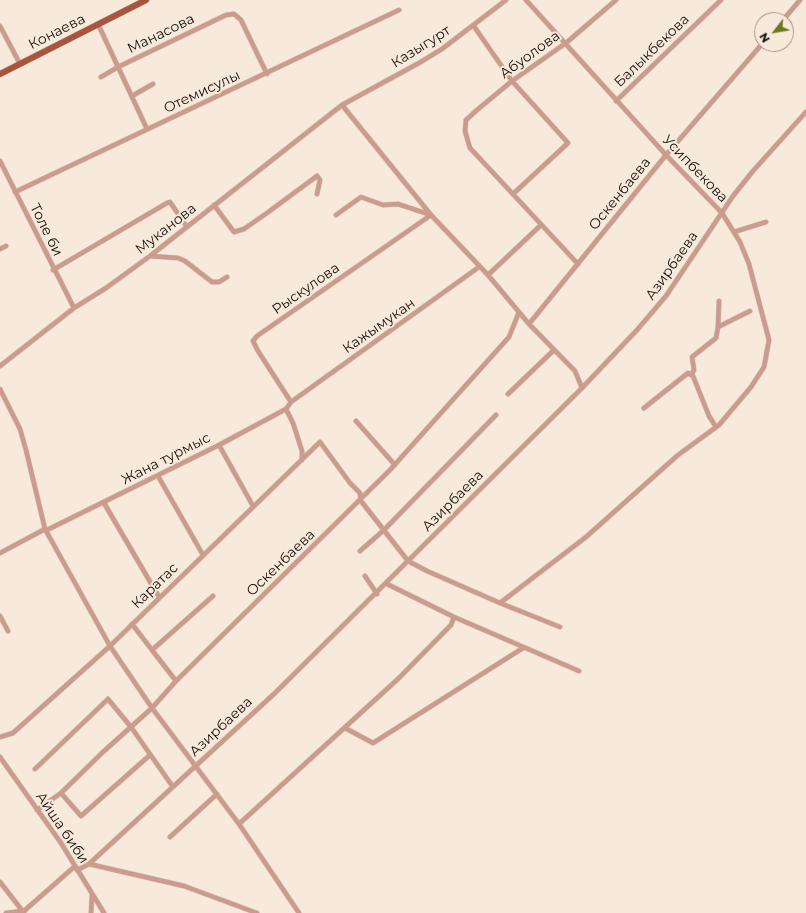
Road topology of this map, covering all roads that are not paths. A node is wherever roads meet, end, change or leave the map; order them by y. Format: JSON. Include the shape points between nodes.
{"nodes":[{"id":1,"x":146,"y":0,"type":"edge"},
{"id":2,"x":506,"y":0,"type":"edge"},
{"id":3,"x":526,"y":0,"type":"edge"},
{"id":4,"x":616,"y":0,"type":"edge"},
{"id":5,"x":721,"y":0,"type":"edge"},
{"id":6,"x":800,"y":0,"type":"edge"},
{"id":7,"x":399,"y":10,"type":"dead end"},
{"id":8,"x":790,"y":12,"type":"edge"},
{"id":9,"x":98,"y":24,"type":"junction"},
{"id":10,"x":473,"y":25,"type":"junction"},
{"id":11,"x":0,"y":26,"type":"edge"},
{"id":12,"x":566,"y":43,"type":"junction"},
{"id":13,"x":755,"y":52,"type":"edge"},
{"id":14,"x":20,"y":64,"type":"junction"},
{"id":15,"x":118,"y":67,"type":"junction"},
{"id":16,"x":0,"y":74,"type":"edge"},
{"id":17,"x":267,"y":74,"type":"junction"},
{"id":18,"x":101,"y":77,"type":"dead end"},
{"id":19,"x":512,"y":81,"type":"junction"},
{"id":20,"x":153,"y":84,"type":"dead end"},
{"id":21,"x":132,"y":96,"type":"junction"},
{"id":22,"x":616,"y":101,"type":"junction"},
{"id":23,"x":342,"y":105,"type":"junction"},
{"id":24,"x":806,"y":112,"type":"edge"},
{"id":25,"x":147,"y":129,"type":"junction"},
{"id":26,"x":666,"y":155,"type":"junction"},
{"id":27,"x":0,"y":161,"type":"edge"},
{"id":28,"x":15,"y":192,"type":"junction"},
{"id":29,"x":317,"y":194,"type":"dead end"},
{"id":30,"x":513,"y":194,"type":"junction"},
{"id":31,"x":214,"y":205,"type":"junction"},
{"id":32,"x":722,"y":213,"type":"junction"},
{"id":33,"x":336,"y":215,"type":"dead end"},
{"id":34,"x":431,"y":215,"type":"junction"},
{"id":35,"x":766,"y":222,"type":"dead end"},
{"id":36,"x":541,"y":225,"type":"junction"},
{"id":37,"x":187,"y":227,"type":"junction"},
{"id":38,"x":734,"y":232,"type":"junction"},
{"id":39,"x":6,"y":246,"type":"dead end"},
{"id":40,"x":0,"y":249,"type":"edge"},
{"id":41,"x":150,"y":256,"type":"junction"},
{"id":42,"x":578,"y":264,"type":"junction"},
{"id":43,"x":480,"y":267,"type":"junction"},
{"id":44,"x":53,"y":270,"type":"junction"},
{"id":45,"x":488,"y":275,"type":"junction"},
{"id":46,"x":226,"y":277,"type":"dead end"},
{"id":47,"x":719,"y":301,"type":"dead end"},
{"id":48,"x":74,"y":308,"type":"junction"},
{"id":49,"x":750,"y":311,"type":"dead end"},
{"id":50,"x":519,"y":312,"type":"junction"},
{"id":51,"x":529,"y":324,"type":"junction"},
{"id":52,"x":718,"y":328,"type":"junction"},
{"id":53,"x":554,"y":350,"type":"junction"},
{"id":54,"x":0,"y":366,"type":"edge"},
{"id":55,"x":691,"y":375,"type":"junction"},
{"id":56,"x":582,"y":388,"type":"junction"},
{"id":57,"x":0,"y":389,"type":"edge"},
{"id":58,"x":508,"y":394,"type":"dead end"},
{"id":59,"x":291,"y":402,"type":"junction"},
{"id":60,"x":644,"y":408,"type":"dead end"},
{"id":61,"x":286,"y":409,"type":"junction"},
{"id":62,"x":496,"y":415,"type":"dead end"},
{"id":63,"x":356,"y":421,"type":"dead end"},
{"id":64,"x":716,"y":427,"type":"junction"},
{"id":65,"x":219,"y":445,"type":"junction"},
{"id":66,"x":302,"y":460,"type":"junction"},
{"id":67,"x":394,"y":465,"type":"junction"},
{"id":68,"x":158,"y":476,"type":"junction"},
{"id":69,"x":361,"y":501,"type":"junction"},
{"id":70,"x":104,"y":503,"type":"junction"},
{"id":71,"x":253,"y":506,"type":"junction"},
{"id":72,"x":46,"y":529,"type":"junction"},
{"id":73,"x":384,"y":530,"type":"junction"},
{"id":74,"x":360,"y":551,"type":"dead end"},
{"id":75,"x":0,"y":553,"type":"edge"},
{"id":76,"x":203,"y":555,"type":"junction"},
{"id":77,"x":408,"y":561,"type":"junction"},
{"id":78,"x":365,"y":576,"type":"dead end"},
{"id":79,"x":387,"y":584,"type":"junction"},
{"id":80,"x":377,"y":594,"type":"junction"},
{"id":81,"x":213,"y":596,"type":"dead end"},
{"id":82,"x":159,"y":597,"type":"junction"},
{"id":83,"x":500,"y":603,"type":"junction"},
{"id":84,"x":0,"y":616,"type":"edge"},
{"id":85,"x":454,"y":616,"type":"junction"},
{"id":86,"x":132,"y":624,"type":"junction"},
{"id":87,"x":560,"y":627,"type":"dead end"},
{"id":88,"x":8,"y":631,"type":"dead end"},
{"id":89,"x":110,"y":646,"type":"junction"},
{"id":90,"x":523,"y":648,"type":"junction"},
{"id":91,"x":152,"y":650,"type":"junction"},
{"id":92,"x":578,"y":671,"type":"dead end"},
{"id":93,"x":176,"y":681,"type":"junction"},
{"id":94,"x":152,"y":708,"type":"junction"},
{"id":95,"x":131,"y":727,"type":"junction"},
{"id":96,"x":345,"y":728,"type":"junction"},
{"id":97,"x":0,"y":738,"type":"edge"},
{"id":98,"x":150,"y":755,"type":"junction"},
{"id":99,"x":0,"y":757,"type":"edge"},
{"id":100,"x":195,"y":766,"type":"junction"},
{"id":101,"x":35,"y":768,"type":"dead end"},
{"id":102,"x":173,"y":787,"type":"junction"},
{"id":103,"x":62,"y":793,"type":"junction"},
{"id":104,"x":217,"y":794,"type":"junction"},
{"id":105,"x":37,"y":810,"type":"junction"},
{"id":106,"x":240,"y":824,"type":"junction"},
{"id":107,"x":170,"y":837,"type":"dead end"},
{"id":108,"x":89,"y":864,"type":"junction"},
{"id":109,"x":76,"y":868,"type":"junction"},
{"id":110,"x":0,"y":882,"type":"edge"},
{"id":111,"x":92,"y":895,"type":"junction"},
{"id":112,"x":24,"y":912,"type":"edge"},
{"id":113,"x":6,"y":913,"type":"edge"},
{"id":114,"x":91,"y":913,"type":"edge"},
{"id":115,"x":104,"y":913,"type":"edge"},
{"id":116,"x":257,"y":913,"type":"edge"},
{"id":117,"x":299,"y":913,"type":"edge"}],
"edges":[{"from":1,"to":9,"type":"main road","name":"Конаева"},
{"from":2,"to":10,"type":"street","name":"Казыгурт"},
{"from":3,"to":12,"type":"street","name":"Усипбекова"},
{"from":4,"to":12,"type":"street","name":"Абуолова"},
{"from":5,"to":22,"type":"street","name":"Балыкбекова"},
{"from":6,"to":8,"type":"street"},
{"from":7,"to":17,"type":"street","name":"Отемисулы"},
{"from":9,"to":14,"type":"main road","name":"Конаева"},
{"from":9,"to":15,"type":"street"},
{"from":10,"to":19,"type":"street"},
{"from":10,"to":23,"type":"street","name":"Казыгурт","via":[[419,63]]},
{"from":11,"to":14,"type":"street"},
{"from":12,"to":19,"type":"street","name":"Абуолова"},
{"from":12,"to":22,"type":"street","name":"Усипбекова"},
{"from":13,"to":26,"type":"street","name":"Оскенбаева"},
{"from":14,"to":16,"type":"main road","name":"Конаева"},
{"from":15,"to":17,"type":"street","name":"Манасова","via":[[226,15],[234,14],[241,20]]},
{"from":15,"to":18,"type":"street","name":"Манасова"},
{"from":15,"to":21,"type":"street"},
{"from":17,"to":25,"type":"street","name":"Отемисулы"},
{"from":19,"to":30,"type":"street","name":"Абуолова","via":[[466,120],[465,131],[470,148]]},
{"from":19,"to":30,"type":"street","via":[[568,143]]},
{"from":20,"to":21,"type":"street"},
{"from":21,"to":25,"type":"street"},
{"from":22,"to":26,"type":"street","name":"Усипбекова"},
{"from":23,"to":31,"type":"street","name":"Муканова"},
{"from":23,"to":34,"type":"street"},
{"from":24,"to":32,"type":"street","name":"Азирбаева","via":[[752,171]]},
{"from":25,"to":28,"type":"street","name":"Отемисулы"},
{"from":26,"to":32,"type":"street","name":"Усипбекова"},
{"from":26,"to":42,"type":"street","name":"Оскенбаева"},
{"from":27,"to":28,"type":"street","name":"Толе би"},
{"from":28,"to":44,"type":"street","name":"Толе би"},
{"from":29,"to":31,"type":"street","via":[[320,180],[317,176],[244,229],[234,232]]},
{"from":30,"to":36,"type":"street"},
{"from":31,"to":37,"type":"street","name":"Муканова"},
{"from":32,"to":38,"type":"street","name":"Усипбекова"},
{"from":32,"to":56,"type":"street","name":"Азирбаева","via":[[666,296]]},
{"from":33,"to":34,"type":"street","via":[[361,197],[383,205],[398,204]]},
{"from":34,"to":43,"type":"street"},
{"from":34,"to":59,"type":"street","name":"Рыскулова","via":[[257,336],[254,341],[258,351]]},
{"from":35,"to":38,"type":"street"},
{"from":36,"to":42,"type":"street"},
{"from":36,"to":45,"type":"street"},
{"from":37,"to":41,"type":"street","name":"Муканова"},
{"from":37,"to":44,"type":"street","via":[[170,202]]},
{"from":38,"to":64,"type":"street","name":"Усипбекова","via":[[749,264],[769,340],[764,368]]},
{"from":39,"to":40,"type":"street"},
{"from":41,"to":46,"type":"street","via":[[185,261],[212,282],[219,282]]},
{"from":41,"to":48,"type":"street","name":"Муканова"},
{"from":42,"to":51,"type":"street","name":"Оскенбаева"},
{"from":43,"to":45,"type":"street"},
{"from":43,"to":59,"type":"street","name":"Кажымукан"},
{"from":44,"to":48,"type":"street","name":"Толе би"},
{"from":45,"to":50,"type":"street"},
{"from":47,"to":52,"type":"street"},
{"from":48,"to":54,"type":"street","name":"Муканова"},
{"from":49,"to":52,"type":"street"},
{"from":50,"to":51,"type":"street"},
{"from":50,"to":67,"type":"street","name":"Оскенбаева","via":[[509,337]]},
{"from":51,"to":53,"type":"street"},
{"from":52,"to":55,"type":"street","via":[[716,338],[692,357],[694,370]]},
{"from":53,"to":56,"type":"street","via":[[575,371]]},
{"from":53,"to":58,"type":"street"},
{"from":55,"to":60,"type":"street","via":[[688,373]]},
{"from":55,"to":64,"type":"street"},
{"from":56,"to":77,"type":"street","name":"Азирбаева"},
{"from":57,"to":72,"type":"street","via":[[20,429]]},
{"from":59,"to":61,"type":"street","name":"Жана турмыс"},
{"from":61,"to":65,"type":"street","name":"Жана турмыс"},
{"from":61,"to":66,"type":"street","via":[[294,423]]},
{"from":62,"to":73,"type":"street"},
{"from":63,"to":67,"type":"street"},
{"from":64,"to":83,"type":"street","name":"Усипбекова","via":[[678,455],[586,537]]},
{"from":65,"to":68,"type":"street","name":"Жана турмыс"},
{"from":65,"to":71,"type":"street"},
{"from":66,"to":69,"type":"street","name":"Каратас","via":[[320,442],[360,493]]},
{"from":66,"to":71,"type":"street","name":"Каратас"},
{"from":67,"to":69,"type":"street","name":"Оскенбаева"},
{"from":68,"to":70,"type":"street","name":"Жана турмыс"},
{"from":68,"to":76,"type":"street"},
{"from":69,"to":73,"type":"street"},
{"from":69,"to":93,"type":"street","name":"Оскенбаева"},
{"from":70,"to":72,"type":"street","name":"Жана турмыс"},
{"from":70,"to":82,"type":"street"},
{"from":71,"to":76,"type":"street","name":"Каратас"},
{"from":72,"to":75,"type":"street"},
{"from":72,"to":89,"type":"street"},
{"from":73,"to":74,"type":"street"},
{"from":73,"to":77,"type":"street"},
{"from":76,"to":82,"type":"street","name":"Каратас"},
{"from":77,"to":79,"type":"street","name":"Азирбаева"},
{"from":77,"to":83,"type":"street"},
{"from":78,"to":80,"type":"street"},
{"from":79,"to":80,"type":"street","name":"Азирбаева"},
{"from":79,"to":85,"type":"street"},
{"from":80,"to":100,"type":"street","name":"Азирбаева"},
{"from":81,"to":91,"type":"street"},
{"from":82,"to":86,"type":"street","name":"Каратас"},
{"from":83,"to":87,"type":"street"},
{"from":84,"to":88,"type":"street"},
{"from":85,"to":90,"type":"street"},
{"from":85,"to":96,"type":"street","via":[[451,625]]},
{"from":86,"to":89,"type":"street","name":"Каратас"},
{"from":86,"to":91,"type":"street"},
{"from":89,"to":94,"type":"street"},
{"from":89,"to":97,"type":"street","name":"Каратас","via":[[13,734]]},
{"from":90,"to":92,"type":"street"},
{"from":90,"to":96,"type":"street","via":[[373,743]]},
{"from":91,"to":93,"type":"street"},
{"from":93,"to":94,"type":"street","name":"Оскенбаева"},
{"from":94,"to":95,"type":"street","name":"Оскенбаева"},
{"from":94,"to":100,"type":"street"},
{"from":95,"to":98,"type":"street"},
{"from":95,"to":101,"type":"street","via":[[108,699]]},
{"from":95,"to":103,"type":"street","name":"Оскенбаева"},
{"from":96,"to":106,"type":"street"},
{"from":98,"to":102,"type":"street"},
{"from":98,"to":103,"type":"street","via":[[81,816]]},
{"from":99,"to":105,"type":"street","name":"Айша биби"},
{"from":100,"to":102,"type":"street","name":"Азирбаева"},
{"from":100,"to":104,"type":"street"},
{"from":102,"to":108,"type":"street","name":"Азирбаева"},
{"from":103,"to":105,"type":"street","name":"Оскенбаева"},
{"from":104,"to":106,"type":"street"},
{"from":104,"to":107,"type":"street"},
{"from":105,"to":109,"type":"street","name":"Айша биби"},
{"from":106,"to":117,"type":"street"},
{"from":108,"to":109,"type":"street","name":"Азирбаева"},
{"from":108,"to":116,"type":"street","name":"Айша биби","via":[[184,886]]},
{"from":109,"to":111,"type":"street","name":"Айша биби"},
{"from":109,"to":112,"type":"street","name":"Азирбаева"},
{"from":110,"to":112,"type":"street"},
{"from":111,"to":114,"type":"street"},
{"from":111,"to":115,"type":"street","name":"Айша биби"},
{"from":112,"to":113,"type":"street"}]}
